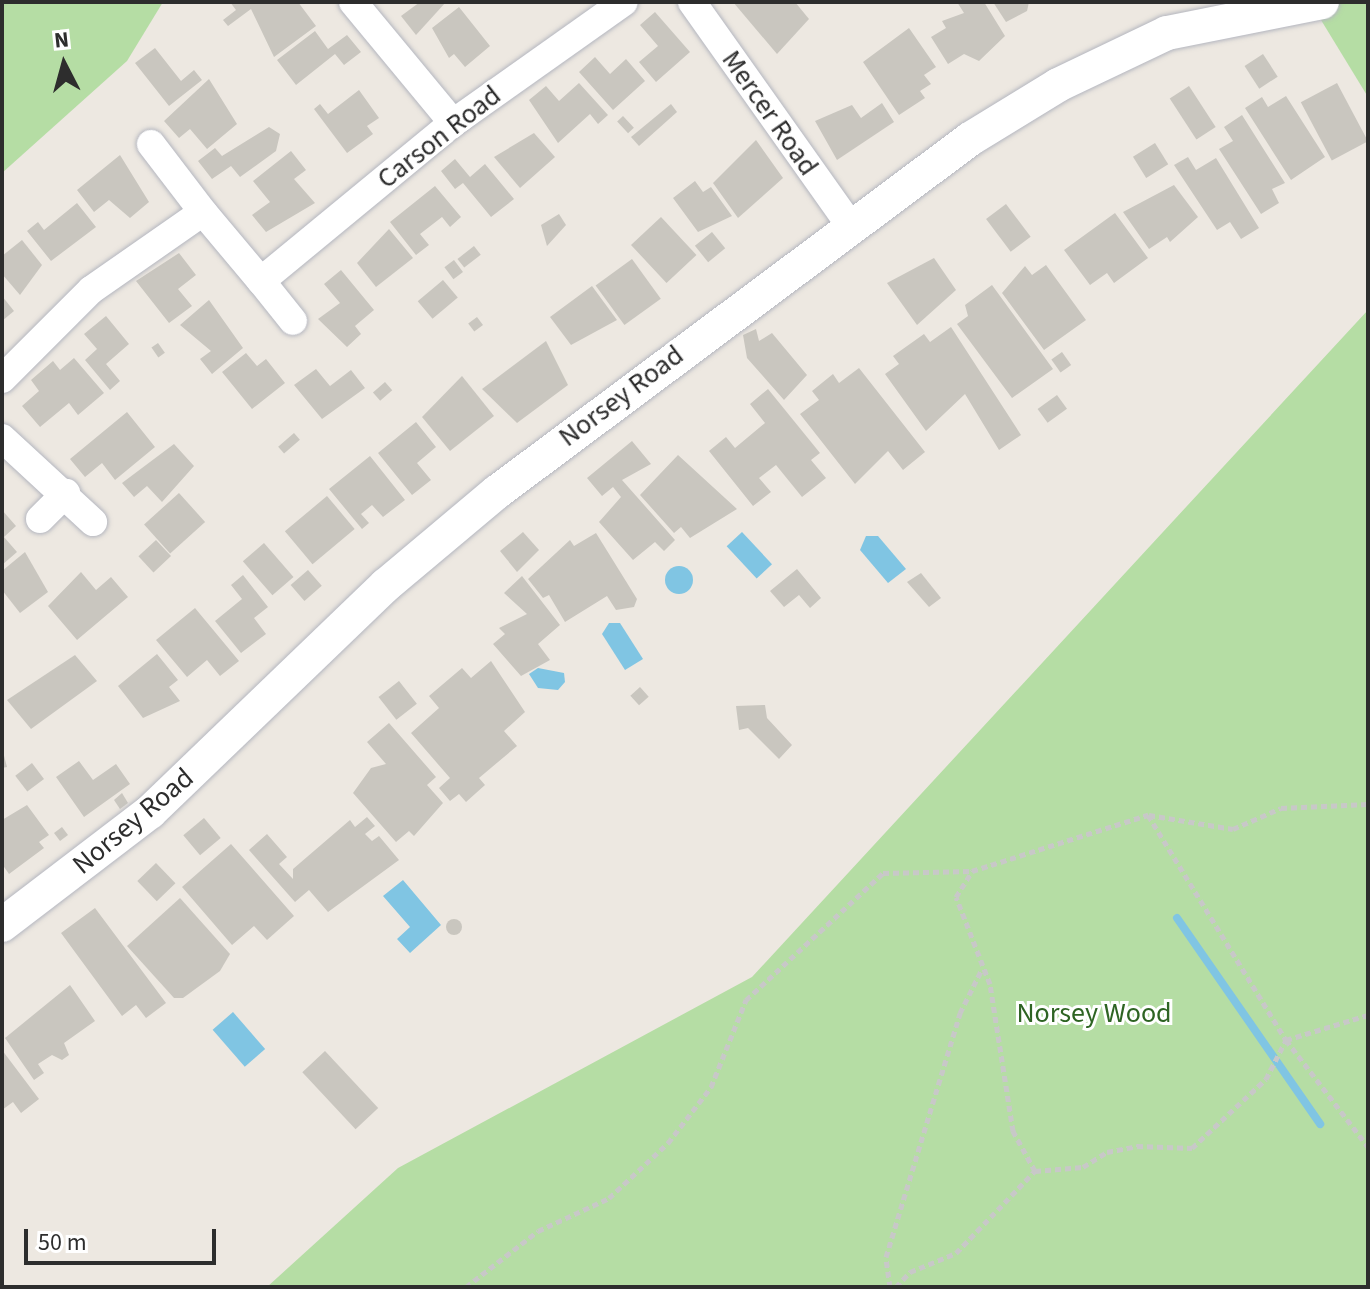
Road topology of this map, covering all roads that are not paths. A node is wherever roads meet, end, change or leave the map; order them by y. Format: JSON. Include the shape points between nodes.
{"nodes":[{"id":1,"x":353,"y":2,"type":"edge"},
{"id":2,"x":624,"y":2,"type":"edge"},
{"id":3,"x":692,"y":2,"type":"edge"},
{"id":4,"x":1322,"y":2,"type":"edge"},
{"id":5,"x":453,"y":123,"type":"junction"},
{"id":6,"x":151,"y":144,"type":"dead end"},
{"id":7,"x":203,"y":212,"type":"junction"},
{"id":8,"x":849,"y":224,"type":"junction"},
{"id":9,"x":261,"y":281,"type":"junction"},
{"id":10,"x":293,"y":321,"type":"dead end"},
{"id":11,"x":2,"y":379,"type":"edge"},
{"id":12,"x":2,"y":438,"type":"edge"},
{"id":13,"x":66,"y":493,"type":"junction"},
{"id":14,"x":40,"y":519,"type":"dead end"},
{"id":15,"x":93,"y":522,"type":"dead end"},
{"id":16,"x":2,"y":925,"type":"edge"}],
"edges":[{"from":1,"to":5,"type":"street"},
{"from":2,"to":5,"type":"street","name":"Carson Road"},
{"from":3,"to":8,"type":"street","name":"Mercer Road"},
{"from":4,"to":8,"type":"street","name":"Norsey Road","via":[[1167,33],[1058,85]]},
{"from":5,"to":9,"type":"street","name":"Carson Road"},
{"from":6,"to":7,"type":"street"},
{"from":7,"to":9,"type":"street"},
{"from":7,"to":11,"type":"street","via":[[91,290]]},
{"from":8,"to":16,"type":"street","name":"Norsey Road","via":[[497,492],[386,585],[150,812]]},
{"from":9,"to":10,"type":"street"},
{"from":12,"to":13,"type":"street"},
{"from":13,"to":14,"type":"street"},
{"from":13,"to":15,"type":"street"}]}
